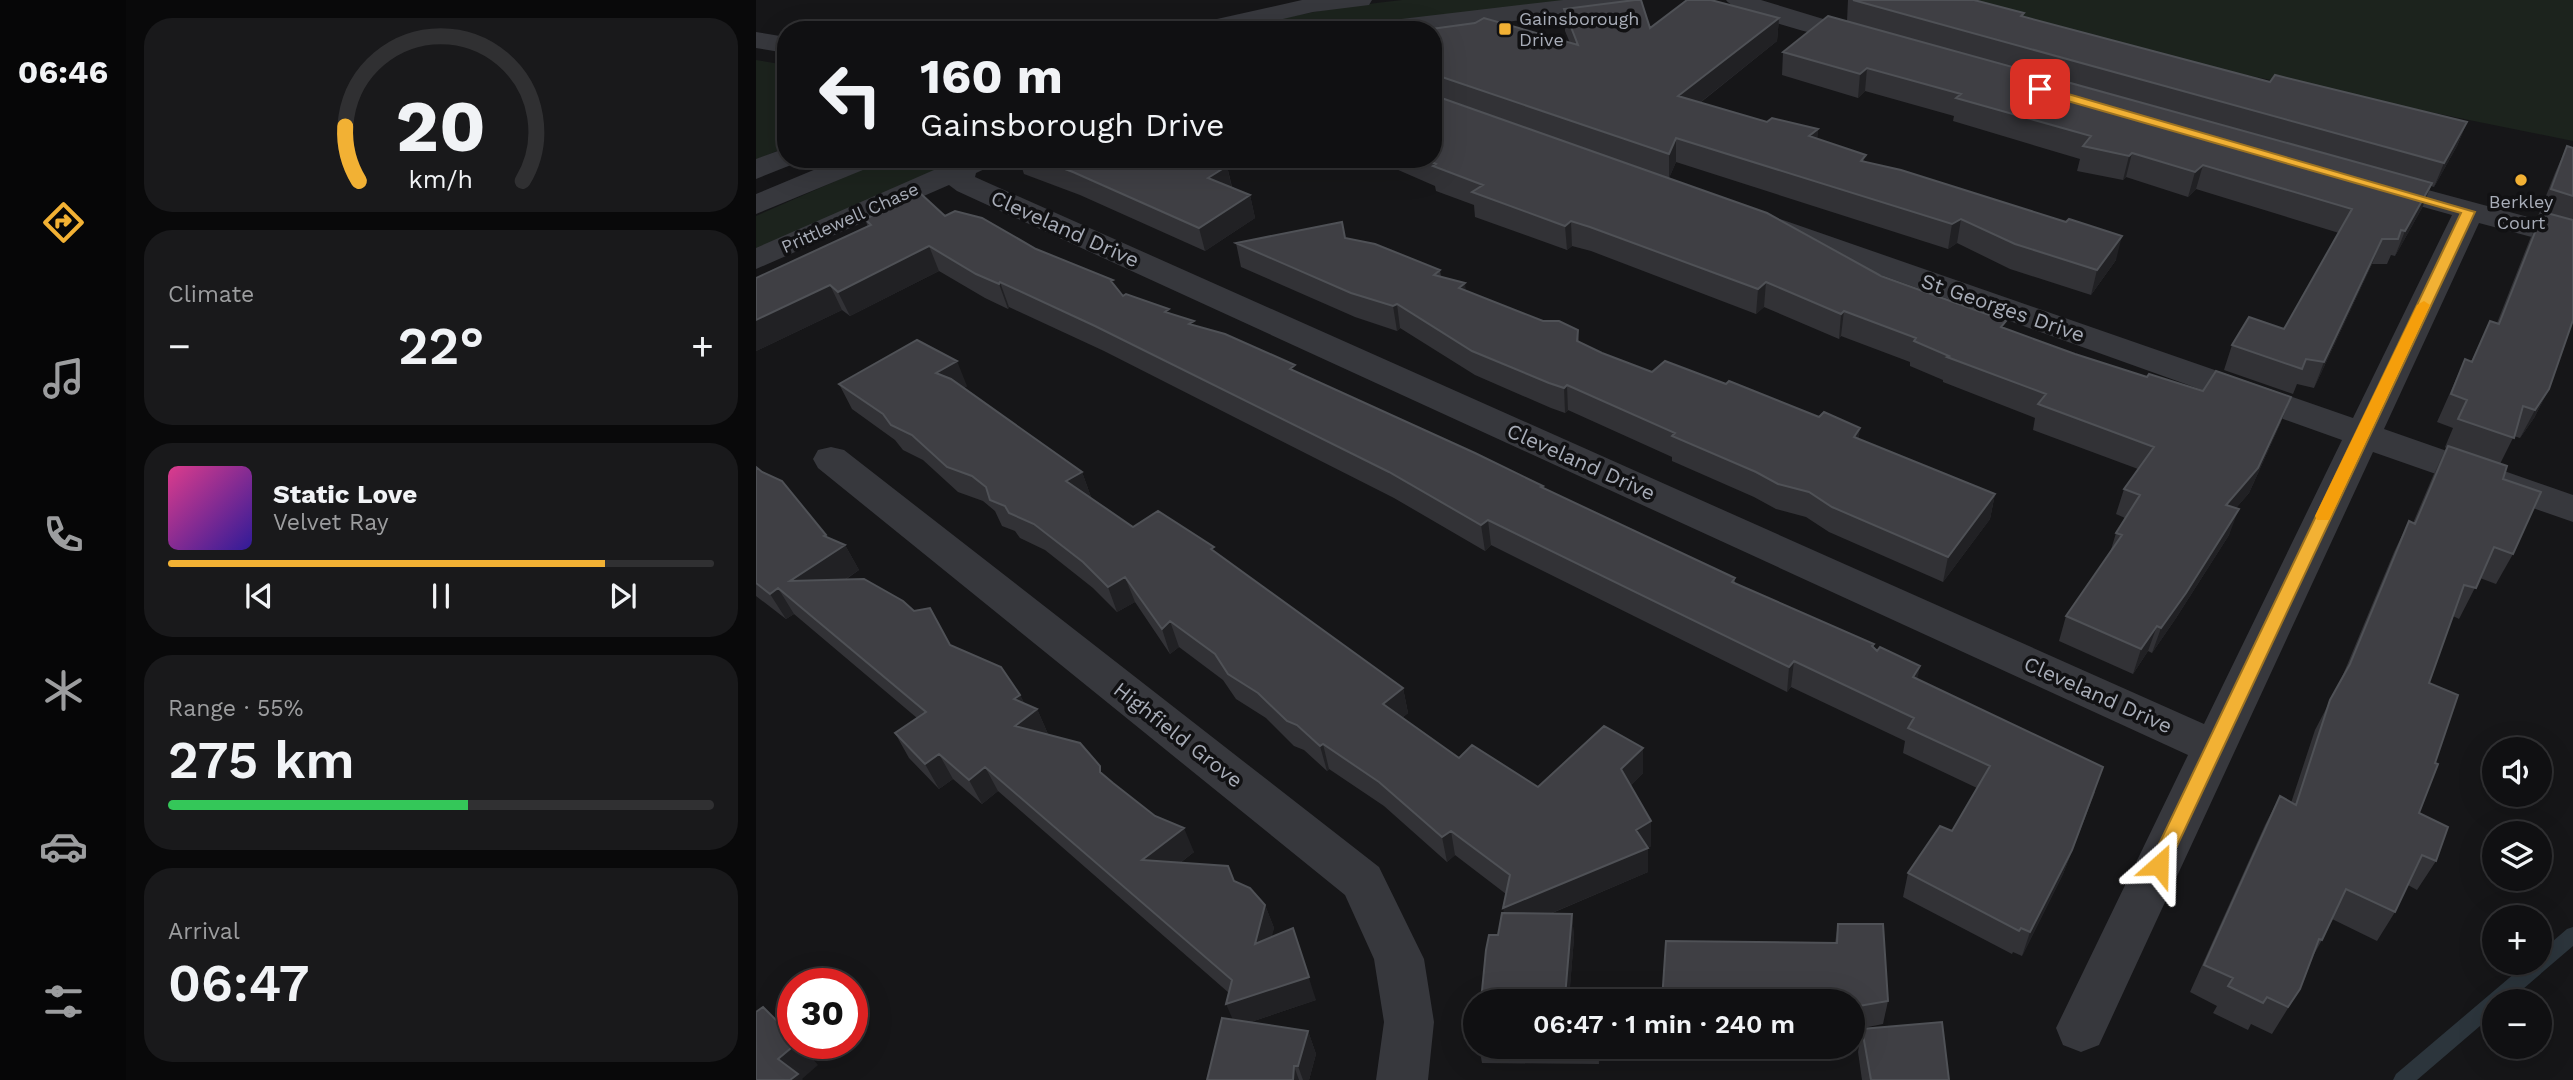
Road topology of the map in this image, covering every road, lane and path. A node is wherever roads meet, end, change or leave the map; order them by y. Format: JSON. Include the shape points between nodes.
{"nodes":[{"id":1,"x":1360,"y":0,"type":"edge"},
{"id":2,"x":1625,"y":0,"type":"edge"},
{"id":3,"x":1738,"y":0,"type":"edge"},
{"id":4,"x":1764,"y":7,"type":"edge"},
{"id":5,"x":1240,"y":21,"type":"edge"},
{"id":6,"x":1442,"y":22,"type":"edge"},
{"id":7,"x":756,"y":40,"type":"edge"},
{"id":8,"x":777,"y":44,"type":"edge"},
{"id":9,"x":1892,"y":48,"type":"edge"},
{"id":10,"x":777,"y":161,"type":"edge"},
{"id":11,"x":844,"y":168,"type":"edge"},
{"id":12,"x":964,"y":168,"type":"edge"},
{"id":13,"x":970,"y":168,"type":"edge"},
{"id":14,"x":756,"y":170,"type":"edge"},
{"id":15,"x":2348,"y":177,"type":"edge"},
{"id":16,"x":756,"y":205,"type":"edge"},
{"id":17,"x":2469,"y":212,"type":"junction"},
{"id":18,"x":1747,"y":217,"type":"edge"},
{"id":19,"x":2573,"y":239,"type":"edge"},
{"id":20,"x":756,"y":260,"type":"edge"},
{"id":21,"x":2361,"y":434,"type":"junction"},
{"id":22,"x":831,"y":458,"type":"dead end"},
{"id":23,"x":2573,"y":509,"type":"edge"},
{"id":24,"x":2215,"y":748,"type":"junction"},
{"id":25,"x":2081,"y":1028,"type":"dead end"},
{"id":26,"x":1402,"y":1080,"type":"edge"}],
"edges":[{"from":1,"to":5,"type":"street"},
{"from":2,"to":6,"type":"street"},
{"from":3,"to":4,"type":"street"},
{"from":4,"to":9,"type":"street"},
{"from":7,"to":8,"type":"street"},
{"from":10,"to":14,"type":"street"},
{"from":11,"to":16,"type":"street"},
{"from":12,"to":20,"type":"street","name":"Prittlewell Chase"},
{"from":13,"to":24,"type":"street","name":"Cleveland Drive","via":[[960,180],[967,185]]},
{"from":15,"to":17,"type":"street"},
{"from":17,"to":19,"type":"street"},
{"from":17,"to":21,"type":"street"},
{"from":18,"to":21,"type":"street","name":"St Georges Drive"},
{"from":21,"to":23,"type":"street","name":"St Georges Drive"},
{"from":21,"to":24,"type":"street"},
{"from":22,"to":26,"type":"street","name":"Highfield Grove","via":[[1362,880],[1399,959],[1409,1022]]},
{"from":24,"to":25,"type":"street"}]}
